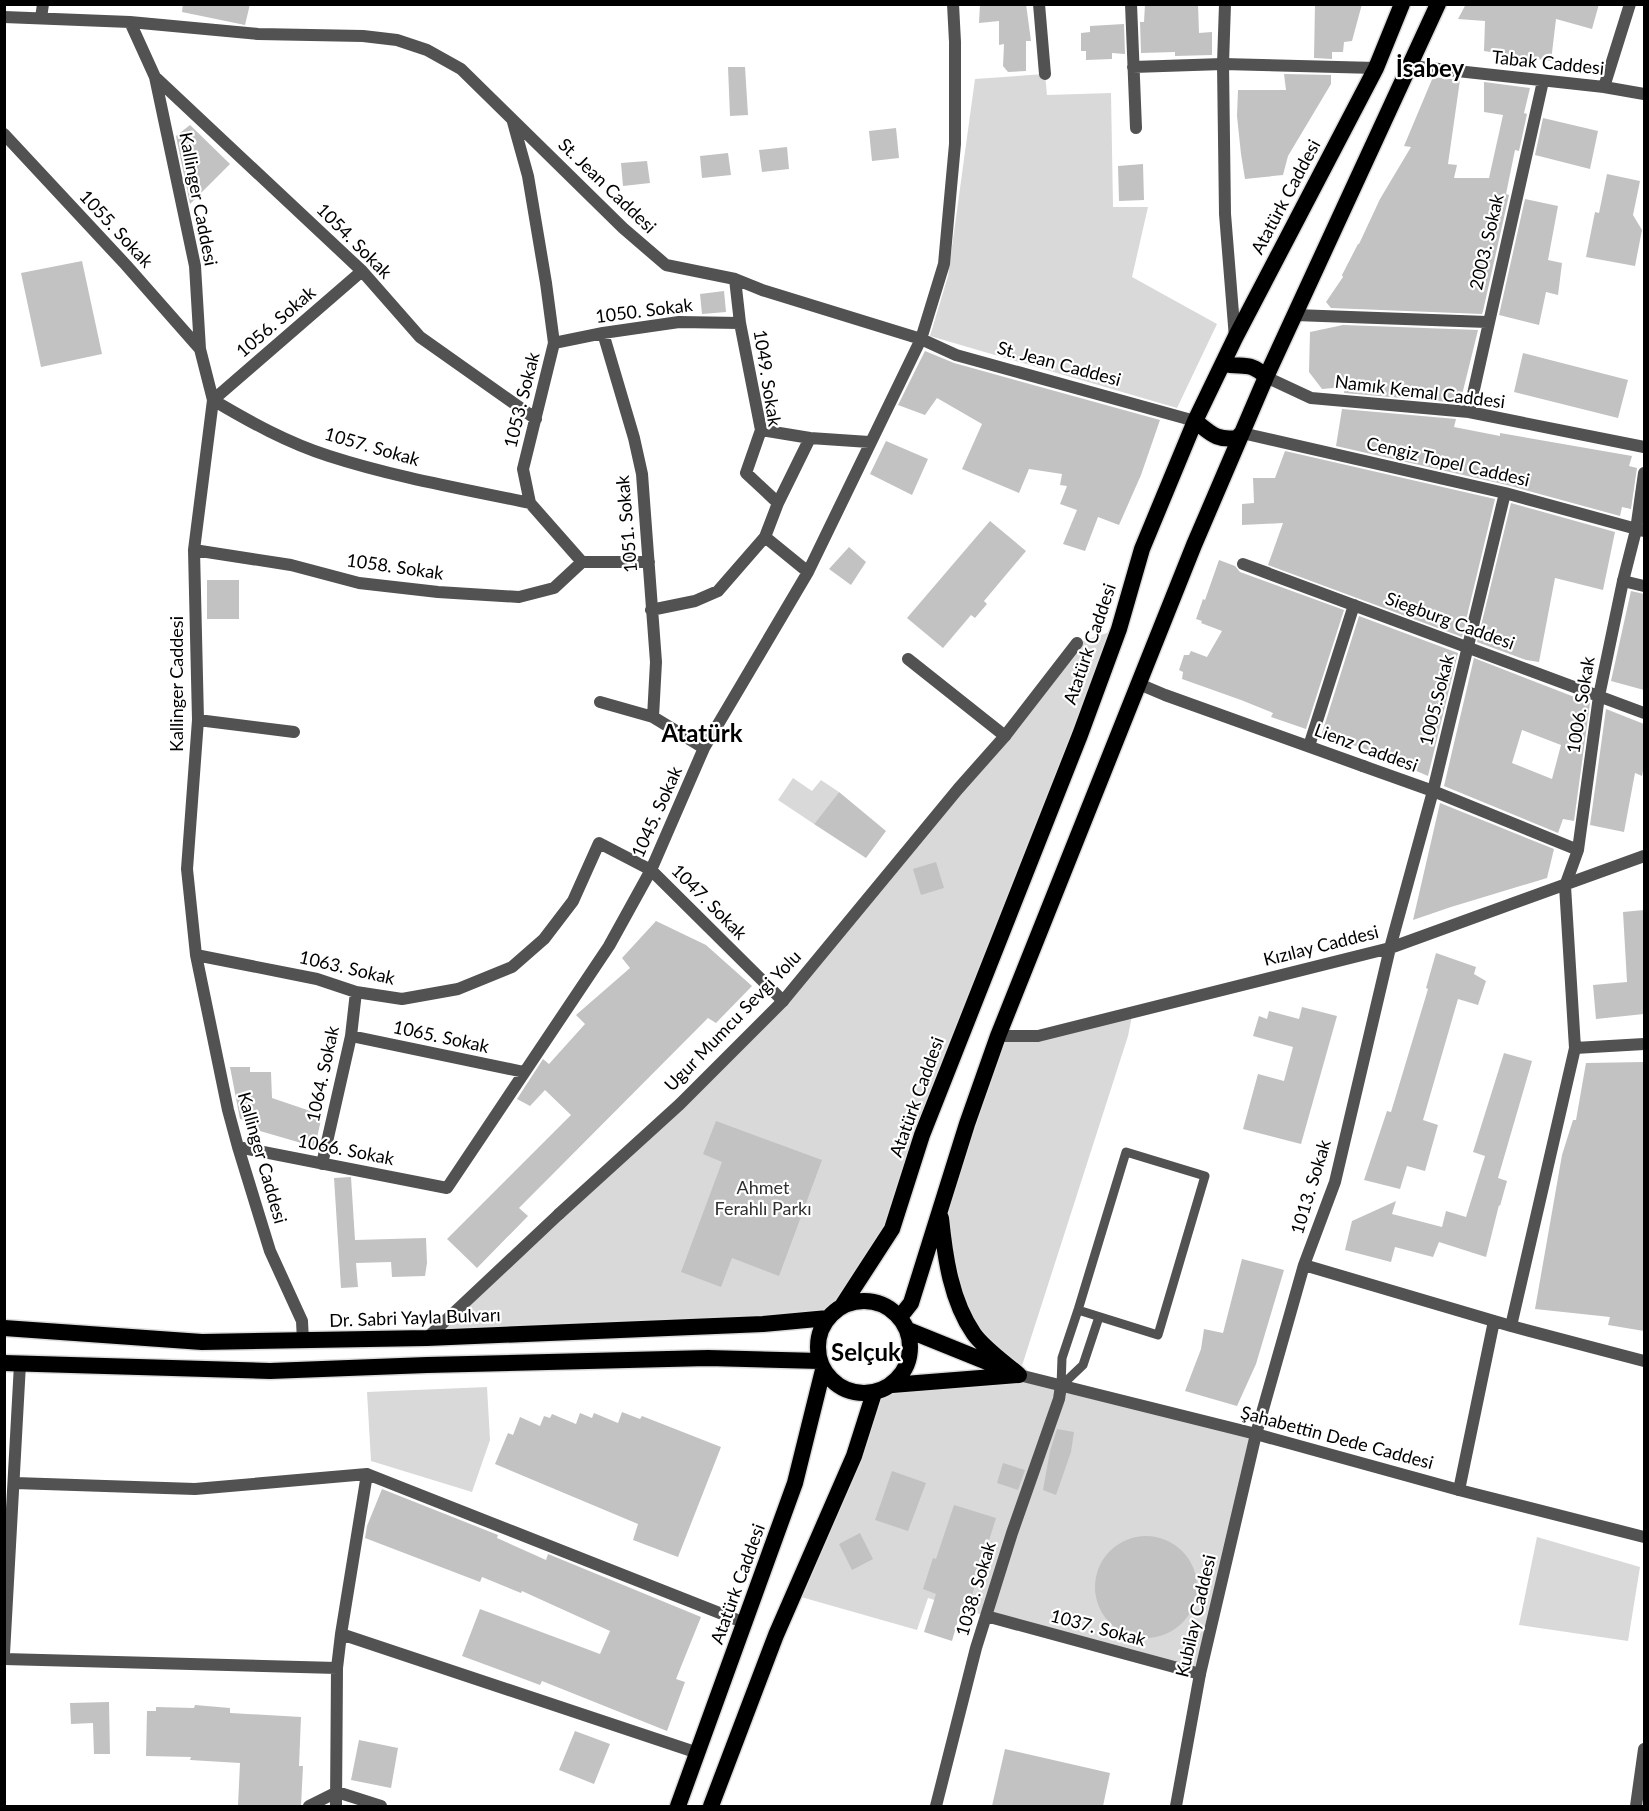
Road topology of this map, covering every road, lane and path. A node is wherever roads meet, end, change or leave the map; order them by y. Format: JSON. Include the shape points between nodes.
{"nodes":[{"id":1,"x":43,"y":4,"type":"edge"},
{"id":2,"x":953,"y":4,"type":"edge"},
{"id":3,"x":1039,"y":4,"type":"edge"},
{"id":4,"x":1131,"y":4,"type":"edge"},
{"id":5,"x":1225,"y":4,"type":"edge"},
{"id":6,"x":1402,"y":4,"type":"edge"},
{"id":7,"x":1438,"y":4,"type":"edge"},
{"id":8,"x":1630,"y":4,"type":"edge"},
{"id":9,"x":4,"y":16,"type":"edge"},
{"id":10,"x":41,"y":18,"type":"junction"},
{"id":11,"x":130,"y":22,"type":"junction"},
{"id":12,"x":1223,"y":64,"type":"junction"},
{"id":13,"x":1411,"y":66,"type":"junction"},
{"id":14,"x":1133,"y":67,"type":"junction"},
{"id":15,"x":1376,"y":68,"type":"junction"},
{"id":16,"x":1045,"y":74,"type":"dead end"},
{"id":17,"x":155,"y":77,"type":"junction"},
{"id":18,"x":1543,"y":81,"type":"junction"},
{"id":19,"x":1604,"y":87,"type":"junction"},
{"id":20,"x":1644,"y":94,"type":"edge"},
{"id":21,"x":513,"y":122,"type":"junction"},
{"id":22,"x":1136,"y":128,"type":"dead end"},
{"id":23,"x":4,"y":134,"type":"edge"},
{"id":24,"x":362,"y":271,"type":"junction"},
{"id":25,"x":735,"y":279,"type":"junction"},
{"id":26,"x":1295,"y":315,"type":"junction"},
{"id":27,"x":1488,"y":322,"type":"junction"},
{"id":28,"x":740,"y":323,"type":"junction"},
{"id":29,"x":603,"y":333,"type":"junction"},
{"id":30,"x":1235,"y":338,"type":"junction"},
{"id":31,"x":921,"y":339,"type":"junction"},
{"id":32,"x":554,"y":343,"type":"junction"},
{"id":33,"x":200,"y":349,"type":"junction"},
{"id":34,"x":1224,"y":364,"type":"junction"},
{"id":35,"x":1266,"y":377,"type":"junction"},
{"id":36,"x":213,"y":400,"type":"junction"},
{"id":37,"x":1469,"y":412,"type":"junction"},
{"id":38,"x":536,"y":419,"type":"junction"},
{"id":39,"x":1195,"y":421,"type":"junction"},
{"id":40,"x":761,"y":430,"type":"junction"},
{"id":41,"x":1242,"y":433,"type":"junction"},
{"id":42,"x":810,"y":438,"type":"junction"},
{"id":43,"x":869,"y":442,"type":"junction"},
{"id":44,"x":1644,"y":447,"type":"edge"},
{"id":45,"x":1644,"y":473,"type":"edge"},
{"id":46,"x":1504,"y":494,"type":"junction"},
{"id":47,"x":530,"y":503,"type":"junction"},
{"id":48,"x":778,"y":503,"type":"junction"},
{"id":49,"x":1640,"y":530,"type":"edge"},
{"id":50,"x":765,"y":537,"type":"junction"},
{"id":51,"x":194,"y":550,"type":"junction"},
{"id":52,"x":582,"y":562,"type":"junction"},
{"id":53,"x":649,"y":562,"type":"junction"},
{"id":54,"x":1243,"y":564,"type":"dead end"},
{"id":55,"x":808,"y":572,"type":"junction"},
{"id":56,"x":1623,"y":581,"type":"junction"},
{"id":57,"x":1644,"y":586,"type":"edge"},
{"id":58,"x":1354,"y":605,"type":"junction"},
{"id":59,"x":651,"y":610,"type":"junction"},
{"id":60,"x":1077,"y":642,"type":"dead end"},
{"id":61,"x":1468,"y":647,"type":"junction"},
{"id":62,"x":908,"y":659,"type":"dead end"},
{"id":63,"x":1139,"y":684,"type":"junction"},
{"id":64,"x":1599,"y":696,"type":"junction"},
{"id":65,"x":600,"y":702,"type":"dead end"},
{"id":66,"x":1644,"y":713,"type":"edge"},
{"id":67,"x":654,"y":717,"type":"junction"},
{"id":68,"x":198,"y":720,"type":"junction"},
{"id":69,"x":294,"y":732,"type":"dead end"},
{"id":70,"x":1005,"y":736,"type":"junction"},
{"id":71,"x":1309,"y":746,"type":"junction"},
{"id":72,"x":704,"y":748,"type":"junction"},
{"id":73,"x":1433,"y":791,"type":"junction"},
{"id":74,"x":599,"y":843,"type":"joint"},
{"id":75,"x":1578,"y":850,"type":"junction"},
{"id":76,"x":1644,"y":856,"type":"edge"},
{"id":77,"x":651,"y":870,"type":"junction"},
{"id":78,"x":1565,"y":886,"type":"junction"},
{"id":79,"x":1390,"y":948,"type":"junction"},
{"id":80,"x":196,"y":955,"type":"junction"},
{"id":81,"x":356,"y":992,"type":"junction"},
{"id":82,"x":783,"y":1001,"type":"junction"},
{"id":83,"x":351,"y":1036,"type":"junction"},
{"id":84,"x":998,"y":1036,"type":"junction"},
{"id":85,"x":1644,"y":1044,"type":"edge"},
{"id":86,"x":1575,"y":1048,"type":"junction"},
{"id":87,"x":524,"y":1072,"type":"junction"},
{"id":88,"x":238,"y":1147,"type":"junction"},
{"id":89,"x":322,"y":1164,"type":"junction"},
{"id":90,"x":447,"y":1188,"type":"joint"},
{"id":91,"x":940,"y":1212,"type":"junction"},
{"id":92,"x":1304,"y":1265,"type":"junction"},
{"id":93,"x":842,"y":1306,"type":"junction"},
{"id":94,"x":1078,"y":1310,"type":"junction"},
{"id":95,"x":1100,"y":1317,"type":"junction"},
{"id":96,"x":828,"y":1318,"type":"junction"},
{"id":97,"x":1494,"y":1321,"type":"junction"},
{"id":98,"x":904,"y":1324,"type":"junction"},
{"id":99,"x":1511,"y":1326,"type":"junction"},
{"id":100,"x":4,"y":1328,"type":"edge"},
{"id":101,"x":427,"y":1338,"type":"junction"},
{"id":102,"x":303,"y":1341,"type":"junction"},
{"id":103,"x":1644,"y":1361,"type":"edge"},
{"id":104,"x":12,"y":1364,"type":"edge"},
{"id":105,"x":822,"y":1366,"type":"junction"},
{"id":106,"x":1019,"y":1375,"type":"junction"},
{"id":107,"x":892,"y":1385,"type":"junction"},
{"id":108,"x":1061,"y":1386,"type":"junction"},
{"id":109,"x":874,"y":1393,"type":"junction"},
{"id":110,"x":1256,"y":1434,"type":"junction"},
{"id":111,"x":367,"y":1474,"type":"junction"},
{"id":112,"x":15,"y":1483,"type":"junction"},
{"id":113,"x":1459,"y":1490,"type":"junction"},
{"id":114,"x":1644,"y":1537,"type":"edge"},
{"id":115,"x":986,"y":1616,"type":"junction"},
{"id":116,"x":745,"y":1623,"type":"junction"},
{"id":117,"x":340,"y":1634,"type":"junction"},
{"id":118,"x":4,"y":1654,"type":"edge"},
{"id":119,"x":4,"y":1659,"type":"edge"},
{"id":120,"x":337,"y":1668,"type":"junction"},
{"id":121,"x":1200,"y":1674,"type":"junction"},
{"id":122,"x":1644,"y":1749,"type":"edge"},
{"id":123,"x":698,"y":1753,"type":"junction"},
{"id":124,"x":337,"y":1792,"type":"junction"},
{"id":125,"x":309,"y":1806,"type":"edge"},
{"id":126,"x":336,"y":1806,"type":"edge"},
{"id":127,"x":381,"y":1806,"type":"edge"},
{"id":128,"x":678,"y":1806,"type":"edge"},
{"id":129,"x":711,"y":1806,"type":"edge"},
{"id":130,"x":936,"y":1806,"type":"edge"},
{"id":131,"x":1176,"y":1806,"type":"edge"},
{"id":132,"x":1636,"y":1806,"type":"edge"}],
"edges":[{"from":1,"to":10,"type":"street"},
{"from":2,"to":31,"type":"street","name":"1045. Sokak","via":[[956,144],[944,264]]},
{"from":3,"to":16,"type":"street"},
{"from":4,"to":14,"type":"street"},
{"from":5,"to":12,"type":"street"},
{"from":6,"to":15,"type":"highway","name":"Atatürk Caddesi"},
{"from":7,"to":13,"type":"highway"},
{"from":8,"to":19,"type":"street"},
{"from":9,"to":10,"type":"street","name":"St. Jean Caddesi"},
{"from":10,"to":11,"type":"street","name":"St. Jean Caddesi"},
{"from":11,"to":17,"type":"street","name":"Kallinger Caddesi"},
{"from":11,"to":21,"type":"street","name":"St. Jean Caddesi","via":[[258,34],[398,40],[427,50],[461,69]]},
{"from":12,"to":14,"type":"street"},
{"from":12,"to":15,"type":"street"},
{"from":12,"to":30,"type":"street","via":[[1225,214]]},
{"from":13,"to":18,"type":"street","name":"Tabak Caddesi"},
{"from":13,"to":26,"type":"highway"},
{"from":14,"to":22,"type":"street"},
{"from":15,"to":30,"type":"highway","name":"Atatürk Caddesi"},
{"from":17,"to":24,"type":"street","name":"1054. Sokak"},
{"from":17,"to":33,"type":"street","name":"Kallinger Caddesi","via":[[195,267]]},
{"from":18,"to":19,"type":"street","name":"Tabak Caddesi"},
{"from":18,"to":27,"type":"street","name":"2003. Sokak"},
{"from":19,"to":20,"type":"street","name":"Tabak Caddesi"},
{"from":21,"to":25,"type":"street","name":"St. Jean Caddesi","via":[[666,266]]},
{"from":21,"to":32,"type":"street","name":"1053. Sokak","via":[[528,176]]},
{"from":23,"to":33,"type":"street","name":"1055. Sokak"},
{"from":24,"to":36,"type":"street","name":"1056. Sokak"},
{"from":24,"to":38,"type":"street","name":"1054. Sokak","via":[[420,337]]},
{"from":25,"to":28,"type":"street","name":"1049. Sokak"},
{"from":25,"to":31,"type":"street","name":"St. Jean Caddesi"},
{"from":26,"to":27,"type":"street"},
{"from":26,"to":35,"type":"highway"},
{"from":27,"to":37,"type":"street","name":"2003. Sokak"},
{"from":28,"to":29,"type":"street","name":"1050. Sokak","via":[[679,322]]},
{"from":28,"to":40,"type":"street","name":"1049. Sokak"},
{"from":29,"to":32,"type":"street","name":"1050. Sokak"},
{"from":29,"to":53,"type":"street","name":"1051. Sokak","via":[[642,474]]},
{"from":30,"to":34,"type":"highway","name":"Atatürk Caddesi"},
{"from":31,"to":39,"type":"street","name":"St. Jean Caddesi","via":[[956,355]]},
{"from":31,"to":43,"type":"street","name":"1045. Sokak"},
{"from":32,"to":38,"type":"street","name":"1053. Sokak"},
{"from":33,"to":36,"type":"street","name":"Kallinger Caddesi"},
{"from":34,"to":35,"type":"highway","via":[[1246,364]]},
{"from":34,"to":39,"type":"highway","name":"Atatürk Caddesi"},
{"from":35,"to":37,"type":"street","name":"Namık Kemal Caddesi","via":[[1311,398]]},
{"from":35,"to":41,"type":"highway"},
{"from":36,"to":47,"type":"street","name":"1057. Sokak","via":[[262,429],[328,456]]},
{"from":36,"to":51,"type":"street","name":"Kallinger Caddesi"},
{"from":37,"to":44,"type":"street","name":"Namık Kemal Caddesi"},
{"from":38,"to":47,"type":"street","name":"1053. Sokak","via":[[523,469]]},
{"from":39,"to":41,"type":"highway","via":[[1225,440]]},
{"from":39,"to":93,"type":"highway","name":"Atatürk Caddesi","via":[[1142,549],[1119,629],[922,1136],[892,1229]]},
{"from":40,"to":42,"type":"street"},
{"from":40,"to":48,"type":"street","name":"1049. Sokak","via":[[746,473]]},
{"from":41,"to":46,"type":"street","name":"Cengiz Topel Caddesi"},
{"from":41,"to":63,"type":"highway"},
{"from":42,"to":43,"type":"street"},
{"from":42,"to":48,"type":"street"},
{"from":43,"to":55,"type":"street","name":"1045. Sokak"},
{"from":45,"to":49,"type":"street","name":"1006. Sokak"},
{"from":46,"to":49,"type":"street","name":"Cengiz Topel Caddesi"},
{"from":46,"to":61,"type":"street","name":"1005.Sokak"},
{"from":47,"to":52,"type":"street","name":"1053. Sokak"},
{"from":48,"to":50,"type":"street"},
{"from":49,"to":56,"type":"street","name":"1006. Sokak"},
{"from":50,"to":55,"type":"street"},
{"from":50,"to":59,"type":"street","via":[[717,591],[695,601]]},
{"from":51,"to":52,"type":"street","name":"1058. Sokak","via":[[291,565],[359,583],[519,597],[554,588]]},
{"from":51,"to":68,"type":"street","name":"Kallinger Caddesi"},
{"from":52,"to":53,"type":"street"},
{"from":53,"to":59,"type":"street","name":"1051. Sokak"},
{"from":54,"to":58,"type":"street","name":"Siegburg Caddesi"},
{"from":55,"to":72,"type":"street","name":"1045. Sokak"},
{"from":56,"to":57,"type":"street"},
{"from":56,"to":64,"type":"street","name":"1006. Sokak"},
{"from":58,"to":61,"type":"street","name":"Siegburg Caddesi"},
{"from":58,"to":71,"type":"street"},
{"from":59,"to":67,"type":"street","name":"1051. Sokak","via":[[656,662]]},
{"from":60,"to":70,"type":"street","name":"Ugur Mumcu Sevgi Yolu"},
{"from":61,"to":64,"type":"street","name":"Siegburg Caddesi"},
{"from":61,"to":73,"type":"street","name":"1005.Sokak"},
{"from":62,"to":70,"type":"street"},
{"from":63,"to":71,"type":"street","name":"Lienz Caddesi"},
{"from":63,"to":84,"type":"highway"},
{"from":64,"to":66,"type":"street","name":"Siegburg Caddesi"},
{"from":64,"to":75,"type":"street","name":"1006. Sokak"},
{"from":65,"to":67,"type":"street"},
{"from":67,"to":72,"type":"street"},
{"from":68,"to":69,"type":"street"},
{"from":68,"to":80,"type":"street","name":"Kallinger Caddesi","via":[[187,869]]},
{"from":70,"to":82,"type":"street","name":"Ugur Mumcu Sevgi Yolu"},
{"from":71,"to":73,"type":"street","name":"Lienz Caddesi"},
{"from":72,"to":77,"type":"street","name":"1045. Sokak"},
{"from":73,"to":75,"type":"street","name":"Lienz Caddesi"},
{"from":73,"to":79,"type":"street","name":"1005.Sokak"},
{"from":74,"to":77,"type":"street","name":"1047. Sokak"},
{"from":74,"to":81,"type":"street","name":"1063. Sokak","via":[[573,901],[544,939],[512,967],[458,989],[402,999]]},
{"from":75,"to":78,"type":"street","name":"1006. Sokak"},
{"from":76,"to":78,"type":"street","name":"Kızılay Caddesi"},
{"from":77,"to":82,"type":"street","name":"1047. Sokak"},
{"from":77,"to":87,"type":"street","name":"1045. Sokak","via":[[609,946]]},
{"from":78,"to":79,"type":"street","name":"Kızılay Caddesi"},
{"from":78,"to":86,"type":"street"},
{"from":79,"to":84,"type":"street","name":"Kızılay Caddesi","via":[[1038,1036]]},
{"from":79,"to":92,"type":"street","name":"1013. Sokak","via":[[1335,1182]]},
{"from":80,"to":81,"type":"street","name":"1063. Sokak","via":[[317,979]]},
{"from":80,"to":88,"type":"street","name":"Kallinger Caddesi"},
{"from":81,"to":83,"type":"street","name":"1064. Sokak"},
{"from":82,"to":101,"type":"street","name":"Ugur Mumcu Sevgi Yolu","via":[[680,1104]]},
{"from":83,"to":87,"type":"street","name":"1065. Sokak"},
{"from":83,"to":89,"type":"street","name":"1064. Sokak"},
{"from":84,"to":91,"type":"highway"},
{"from":85,"to":86,"type":"street"},
{"from":86,"to":99,"type":"street"},
{"from":87,"to":90,"type":"street","name":"1045. Sokak"},
{"from":88,"to":89,"type":"street","name":"1066. Sokak"},
{"from":88,"to":102,"type":"street","name":"Kallinger Caddesi","via":[[270,1251],[302,1321]]},
{"from":89,"to":90,"type":"street","name":"1066. Sokak"},
{"from":91,"to":98,"type":"highway"},
{"from":91,"to":106,"type":"highway","via":[[956,1298],[974,1335]]},
{"from":92,"to":97,"type":"street"},
{"from":92,"to":110,"type":"street","name":"1013. Sokak"},
{"from":93,"to":96,"type":"highway"},
{"from":93,"to":98,"type":"highway","via":[[873,1301],[888,1307]]},
{"from":94,"to":95,"type":"lane"},
{"from":94,"to":95,"type":"lane","via":[[1126,1152],[1205,1176],[1158,1335]]},
{"from":94,"to":108,"type":"lane","via":[[1062,1358]]},
{"from":95,"to":108,"type":"lane","via":[[1083,1365]]},
{"from":96,"to":101,"type":"highway","name":"Dr. Sabri Yayla Bulvarı"},
{"from":96,"to":105,"type":"highway","via":[[818,1339]]},
{"from":97,"to":99,"type":"street"},
{"from":97,"to":113,"type":"street"},
{"from":98,"to":106,"type":"highway"},
{"from":98,"to":107,"type":"highway","via":[[911,1345],[909,1360]]},
{"from":99,"to":103,"type":"street"},
{"from":100,"to":102,"type":"highway","name":"Dr. Sabri Yayla Bulvarı","via":[[202,1342]]},
{"from":101,"to":102,"type":"highway","name":"Dr. Sabri Yayla Bulvarı"},
{"from":104,"to":105,"type":"highway","via":[[270,1371],[708,1358]]},
{"from":104,"to":112,"type":"street"},
{"from":105,"to":109,"type":"highway","via":[[833,1382],[845,1390]]},
{"from":105,"to":116,"type":"highway","name":"Atatürk Caddesi","via":[[795,1483]]},
{"from":106,"to":107,"type":"highway"},
{"from":106,"to":108,"type":"street","name":"Şahabettin Dede Caddesi"},
{"from":107,"to":109,"type":"highway"},
{"from":108,"to":110,"type":"street","name":"Şahabettin Dede Caddesi"},
{"from":108,"to":115,"type":"street","name":"1038. Sokak"},
{"from":109,"to":129,"type":"highway","via":[[854,1456],[776,1635]]},
{"from":110,"to":113,"type":"street","name":"Şahabettin Dede Caddesi"},
{"from":110,"to":121,"type":"street","name":"Kubilay Caddesi"},
{"from":111,"to":112,"type":"street","via":[[195,1489]]},
{"from":111,"to":116,"type":"street"},
{"from":111,"to":117,"type":"street"},
{"from":112,"to":118,"type":"street"},
{"from":113,"to":114,"type":"street","name":"Şahabettin Dede Caddesi"},
{"from":115,"to":121,"type":"street","name":"1037. Sokak"},
{"from":115,"to":130,"type":"street","name":"1038. Sokak"},
{"from":116,"to":123,"type":"highway","name":"Atatürk Caddesi"},
{"from":117,"to":120,"type":"street"},
{"from":117,"to":123,"type":"street"},
{"from":119,"to":120,"type":"street"},
{"from":120,"to":124,"type":"street"},
{"from":121,"to":131,"type":"street","name":"Kubilay Caddesi"},
{"from":122,"to":132,"type":"street"},
{"from":123,"to":128,"type":"highway","name":"Atatürk Caddesi"},
{"from":124,"to":125,"type":"street"},
{"from":124,"to":126,"type":"street"},
{"from":124,"to":127,"type":"street"}]}
